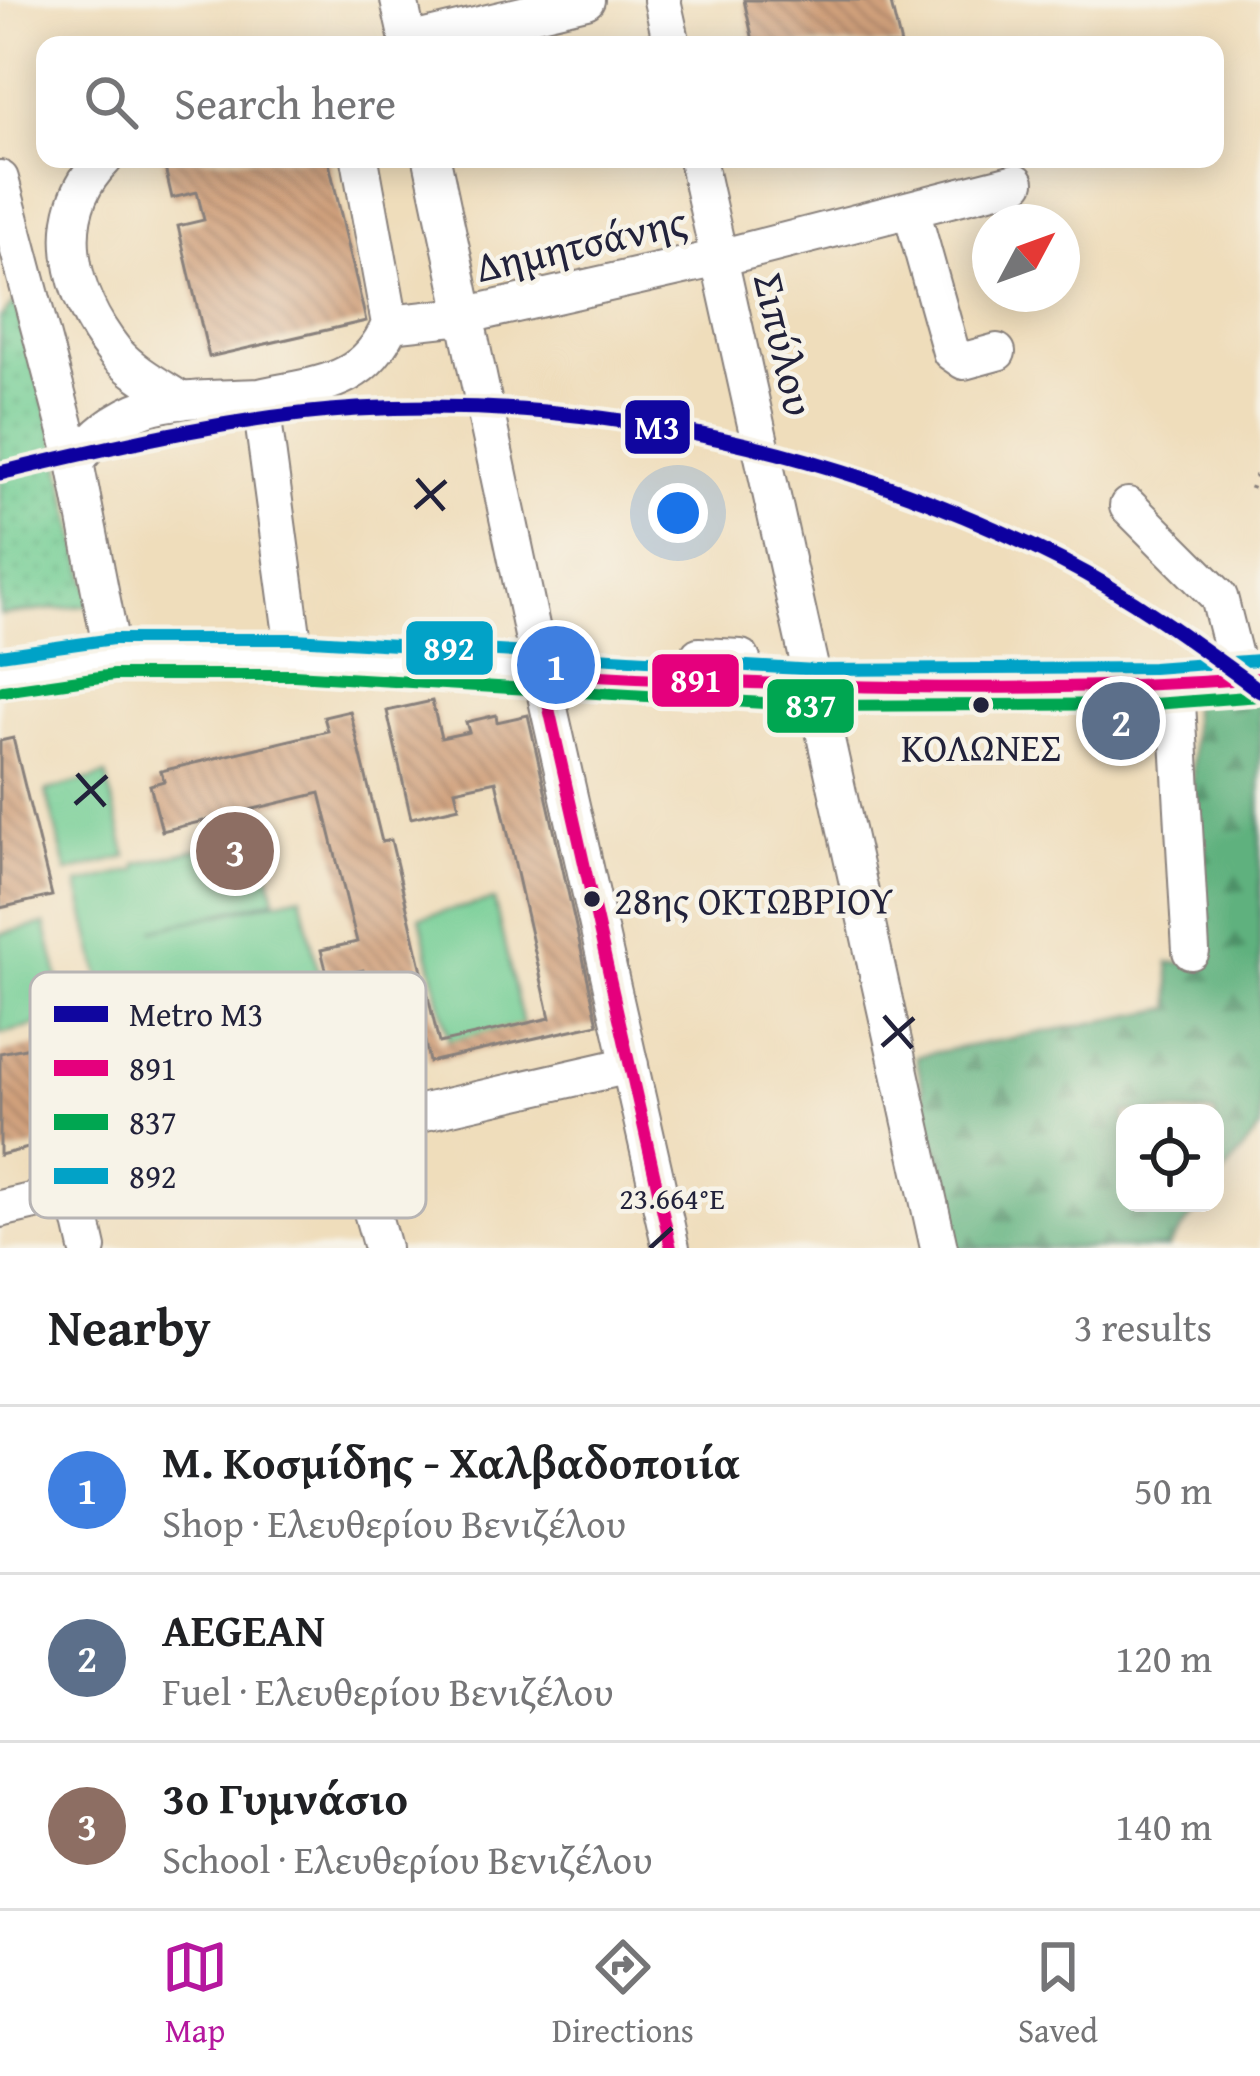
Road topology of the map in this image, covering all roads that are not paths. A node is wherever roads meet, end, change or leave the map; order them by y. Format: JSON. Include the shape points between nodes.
{"nodes":[{"id":1,"x":399,"y":0,"type":"edge"},
{"id":2,"x":586,"y":0,"type":"edge"},
{"id":3,"x":662,"y":0,"type":"edge"},
{"id":4,"x":407,"y":36,"type":"edge"},
{"id":5,"x":441,"y":36,"type":"edge"},
{"id":6,"x":670,"y":36,"type":"edge"},
{"id":7,"x":97,"y":168,"type":"edge"},
{"id":8,"x":362,"y":168,"type":"edge"},
{"id":9,"x":434,"y":168,"type":"edge"},
{"id":10,"x":699,"y":168,"type":"edge"},
{"id":11,"x":0,"y":179,"type":"edge"},
{"id":12,"x":1016,"y":182,"type":"dead end"},
{"id":13,"x":911,"y":209,"type":"junction"},
{"id":14,"x":719,"y":258,"type":"junction"},
{"id":15,"x":76,"y":279,"type":"junction"},
{"id":16,"x":30,"y":292,"type":"junction"},
{"id":17,"x":463,"y":316,"type":"junction"},
{"id":18,"x":390,"y":324,"type":"junction"},
{"id":19,"x":997,"y":352,"type":"dead end"},
{"id":20,"x":260,"y":397,"type":"junction"},
{"id":21,"x":182,"y":401,"type":"junction"},
{"id":22,"x":74,"y":461,"type":"junction"},
{"id":23,"x":1128,"y":506,"type":"dead end"},
{"id":24,"x":112,"y":657,"type":"junction"},
{"id":25,"x":296,"y":657,"type":"junction"},
{"id":26,"x":0,"y":673,"type":"edge"},
{"id":27,"x":541,"y":673,"type":"junction"},
{"id":28,"x":1250,"y":679,"type":"edge"},
{"id":29,"x":1165,"y":685,"type":"junction"},
{"id":30,"x":815,"y":688,"type":"junction"},
{"id":31,"x":1191,"y":951,"type":"dead end"},
{"id":32,"x":630,"y":1065,"type":"junction"},
{"id":33,"x":426,"y":1112,"type":"edge"},
{"id":34,"x":30,"y":1202,"type":"edge"},
{"id":35,"x":0,"y":1208,"type":"edge"},
{"id":36,"x":81,"y":1218,"type":"edge"},
{"id":37,"x":374,"y":1218,"type":"edge"},
{"id":38,"x":88,"y":1248,"type":"edge"},
{"id":39,"x":382,"y":1248,"type":"edge"},
{"id":40,"x":671,"y":1248,"type":"edge"},
{"id":41,"x":939,"y":1248,"type":"edge"}],
"edges":[{"from":1,"to":4,"type":"street"},
{"from":2,"to":5,"type":"street"},
{"from":3,"to":6,"type":"street"},
{"from":7,"to":15,"type":"street","via":[[75,198]]},
{"from":8,"to":18,"type":"street"},
{"from":9,"to":17,"type":"street"},
{"from":10,"to":14,"type":"street","name":"Σιπύλου"},
{"from":11,"to":16,"type":"street"},
{"from":12,"to":13,"type":"street","name":"Δημητσάνης"},
{"from":13,"to":14,"type":"street","name":"Δημητσάνης"},
{"from":13,"to":19,"type":"street","via":[[954,357]]},
{"from":14,"to":17,"type":"street","name":"Δημητσάνης"},
{"from":14,"to":30,"type":"street","name":"Σιπύλου"},
{"from":15,"to":16,"type":"street"},
{"from":15,"to":21,"type":"street","via":[[117,355]]},
{"from":16,"to":22,"type":"street"},
{"from":17,"to":18,"type":"street","name":"Δημητσάνης"},
{"from":17,"to":27,"type":"street"},
{"from":18,"to":20,"type":"street","via":[[373,355],[341,379]]},
{"from":20,"to":21,"type":"street"},
{"from":20,"to":25,"type":"street"},
{"from":21,"to":22,"type":"street","via":[[127,411]]},
{"from":22,"to":24,"type":"street"},
{"from":23,"to":28,"type":"street","via":[[1219,597]]},
{"from":24,"to":25,"type":"street"},
{"from":24,"to":26,"type":"street"},
{"from":25,"to":27,"type":"street"},
{"from":27,"to":30,"type":"street"},
{"from":27,"to":32,"type":"street"},
{"from":28,"to":29,"type":"street"},
{"from":29,"to":30,"type":"street"},
{"from":29,"to":31,"type":"street"},
{"from":30,"to":41,"type":"street","name":"Σιπύλου"},
{"from":32,"to":33,"type":"street"},
{"from":32,"to":40,"type":"street"},
{"from":34,"to":35,"type":"street"},
{"from":36,"to":38,"type":"street"},
{"from":37,"to":39,"type":"street"}]}
